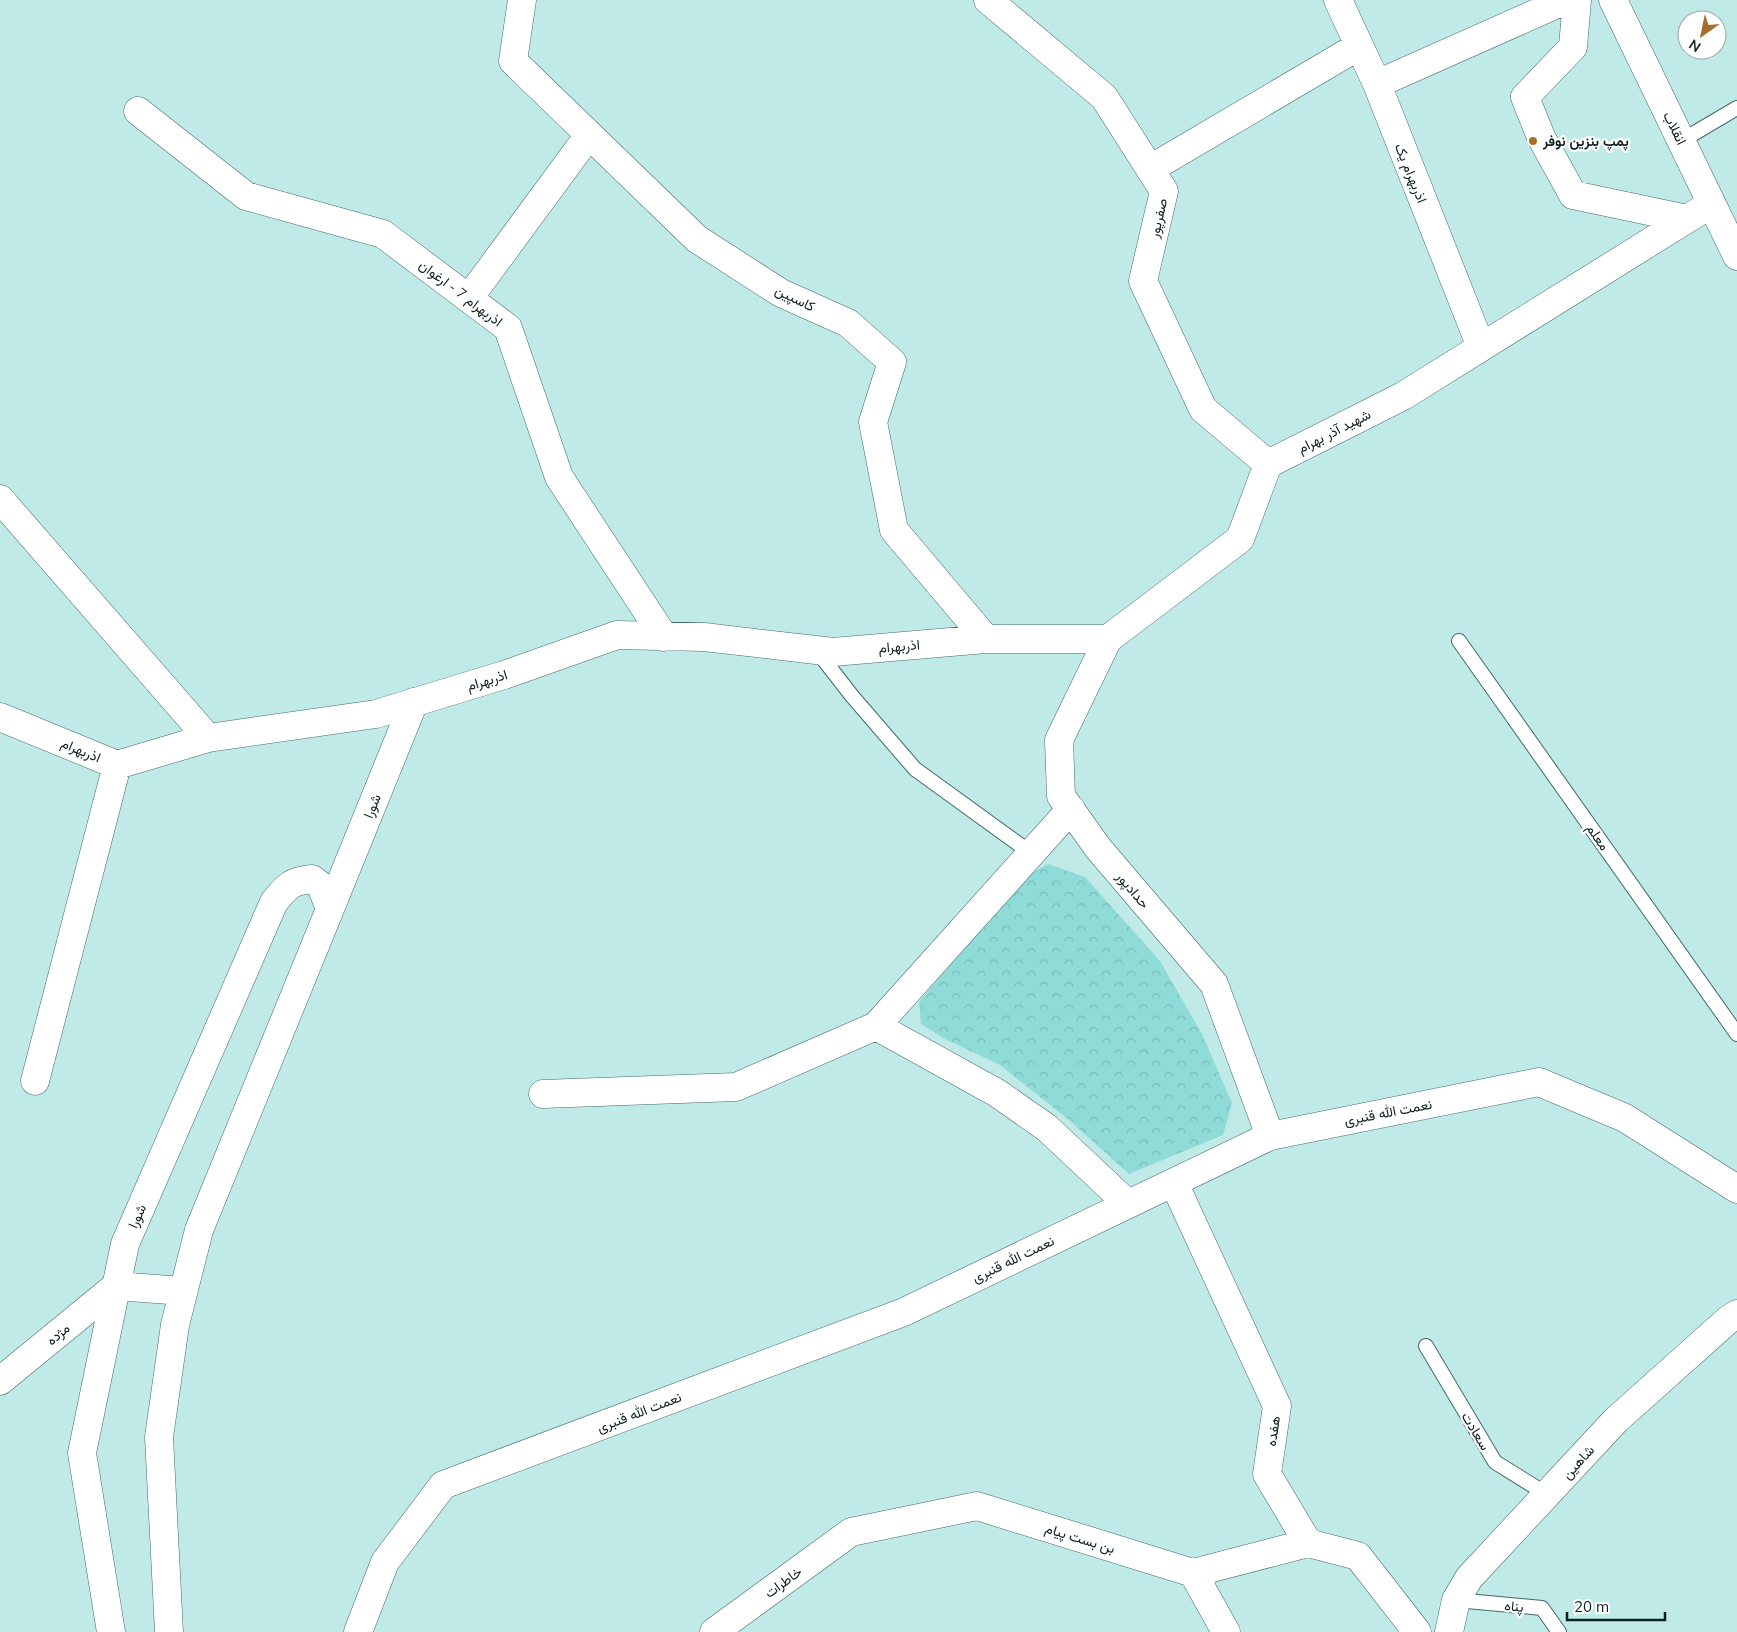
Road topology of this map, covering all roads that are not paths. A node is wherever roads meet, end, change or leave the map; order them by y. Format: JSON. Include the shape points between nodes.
{"nodes":[{"id":1,"x":522,"y":0,"type":"edge"},
{"id":2,"x":988,"y":0,"type":"edge"},
{"id":3,"x":1338,"y":0,"type":"edge"},
{"id":4,"x":1566,"y":0,"type":"edge"},
{"id":5,"x":1577,"y":0,"type":"edge"},
{"id":6,"x":1612,"y":0,"type":"edge"},
{"id":7,"x":1359,"y":46,"type":"junction"},
{"id":8,"x":1376,"y":84,"type":"junction"},
{"id":9,"x":1737,"y":108,"type":"edge"},
{"id":10,"x":138,"y":111,"type":"dead end"},
{"id":11,"x":589,"y":135,"type":"junction"},
{"id":12,"x":1681,"y":141,"type":"junction"},
{"id":13,"x":1150,"y":169,"type":"junction"},
{"id":14,"x":1711,"y":204,"type":"junction"},
{"id":15,"x":1687,"y":219,"type":"junction"},
{"id":16,"x":1737,"y":256,"type":"edge"},
{"id":17,"x":469,"y":298,"type":"junction"},
{"id":18,"x":1481,"y":347,"type":"junction"},
{"id":19,"x":1268,"y":464,"type":"junction"},
{"id":20,"x":0,"y":499,"type":"edge"},
{"id":21,"x":664,"y":636,"type":"junction"},
{"id":22,"x":986,"y":638,"type":"junction"},
{"id":23,"x":1108,"y":639,"type":"junction"},
{"id":24,"x":1459,"y":641,"type":"dead end"},
{"id":25,"x":815,"y":650,"type":"junction"},
{"id":26,"x":414,"y":702,"type":"junction"},
{"id":27,"x":0,"y":716,"type":"edge"},
{"id":28,"x":208,"y":738,"type":"junction"},
{"id":29,"x":117,"y":765,"type":"junction"},
{"id":30,"x":1071,"y":809,"type":"junction"},
{"id":31,"x":1031,"y":853,"type":"junction"},
{"id":32,"x":330,"y":909,"type":"junction"},
{"id":33,"x":876,"y":1026,"type":"junction"},
{"id":34,"x":1737,"y":1034,"type":"edge"},
{"id":35,"x":35,"y":1081,"type":"dead end"},
{"id":36,"x":543,"y":1094,"type":"dead end"},
{"id":37,"x":1270,"y":1136,"type":"junction"},
{"id":38,"x":1174,"y":1183,"type":"junction"},
{"id":39,"x":1737,"y":1189,"type":"edge"},
{"id":40,"x":1128,"y":1204,"type":"junction"},
{"id":41,"x":116,"y":1286,"type":"junction"},
{"id":42,"x":183,"y":1291,"type":"junction"},
{"id":43,"x":1737,"y":1314,"type":"edge"},
{"id":44,"x":1426,"y":1346,"type":"dead end"},
{"id":45,"x":0,"y":1381,"type":"edge"},
{"id":46,"x":1548,"y":1495,"type":"junction"},
{"id":47,"x":851,"y":1532,"type":"joint"},
{"id":48,"x":1308,"y":1543,"type":"junction"},
{"id":49,"x":1193,"y":1573,"type":"junction"},
{"id":50,"x":1456,"y":1600,"type":"junction"},
{"id":51,"x":1221,"y":1630,"type":"edge"},
{"id":52,"x":111,"y":1632,"type":"edge"},
{"id":53,"x":169,"y":1632,"type":"edge"},
{"id":54,"x":358,"y":1632,"type":"edge"},
{"id":55,"x":714,"y":1632,"type":"edge"},
{"id":56,"x":1417,"y":1632,"type":"edge"},
{"id":57,"x":1449,"y":1632,"type":"edge"},
{"id":58,"x":1559,"y":1632,"type":"edge"}],
"edges":[{"from":1,"to":11,"type":"street","name":"کاسپین","via":[[512,61]]},
{"from":2,"to":13,"type":"street","name":"صفرپور","via":[[1104,97]]},
{"from":3,"to":7,"type":"street","name":"اذربهرام یک"},
{"from":4,"to":8,"type":"street"},
{"from":5,"to":15,"type":"street","via":[[1573,47],[1525,97],[1542,137],[1573,195]]},
{"from":6,"to":12,"type":"street","name":"انقلاب"},
{"from":7,"to":8,"type":"street","name":"اذربهرام یک"},
{"from":7,"to":13,"type":"street"},
{"from":8,"to":18,"type":"street","name":"اذربهرام یک"},
{"from":9,"to":12,"type":"lane"},
{"from":10,"to":17,"type":"street","name":"اذربهرام 7 - ارغوان","via":[[246,196],[382,234]]},
{"from":11,"to":17,"type":"street"},
{"from":11,"to":22,"type":"street","name":"کاسپین","via":[[697,239],[781,293],[848,323],[892,362],[873,422],[894,530]]},
{"from":12,"to":14,"type":"street","name":"انقلاب"},
{"from":13,"to":19,"type":"street","name":"صفرپور","via":[[1164,191],[1143,281],[1203,409]]},
{"from":14,"to":15,"type":"street","name":"شهید آذر بهرام"},
{"from":14,"to":16,"type":"street","name":"انقلاب"},
{"from":15,"to":18,"type":"street","name":"شهید آذر بهرام"},
{"from":17,"to":21,"type":"street","name":"اذربهرام 7 - ارغوان","via":[[508,328],[559,477]]},
{"from":18,"to":19,"type":"street","name":"شهید آذر بهرام","via":[[1403,396]]},
{"from":19,"to":23,"type":"street","via":[[1240,539]]},
{"from":20,"to":28,"type":"street"},
{"from":21,"to":25,"type":"street","name":"اذربهرام"},
{"from":21,"to":26,"type":"street","name":"اذربهرام","via":[[617,635],[504,675]]},
{"from":22,"to":23,"type":"street"},
{"from":22,"to":25,"type":"street","name":"اذربهرام","via":[[833,652]]},
{"from":23,"to":30,"type":"street","name":"حدادپور","via":[[1059,740],[1062,796]]},
{"from":24,"to":34,"type":"lane","name":"معلم"},
{"from":25,"to":31,"type":"lane","via":[[915,769]]},
{"from":26,"to":28,"type":"street","name":"اذربهرام","via":[[376,714]]},
{"from":26,"to":32,"type":"street","name":"شورا"},
{"from":27,"to":29,"type":"street","name":"اذربهرام"},
{"from":28,"to":29,"type":"street","name":"اذربهرام"},
{"from":29,"to":35,"type":"street"},
{"from":30,"to":31,"type":"street"},
{"from":30,"to":37,"type":"street","name":"حدادپور","via":[[1098,848],[1214,984]]},
{"from":31,"to":33,"type":"street"},
{"from":32,"to":41,"type":"street","name":"شورا","via":[[321,886],[312,879],[296,880],[274,902],[125,1244]]},
{"from":32,"to":42,"type":"street","name":"شورا","via":[[199,1230]]},
{"from":33,"to":36,"type":"street","via":[[736,1087]]},
{"from":33,"to":40,"type":"street","via":[[997,1093],[1048,1128]]},
{"from":37,"to":38,"type":"street","name":"نعمت الله قنبری"},
{"from":37,"to":39,"type":"street","name":"نعمت الله قنبری","via":[[1540,1082],[1624,1118]]},
{"from":38,"to":40,"type":"street","name":"نعمت الله قنبری"},
{"from":38,"to":48,"type":"street","name":"هفده","via":[[1278,1406],[1266,1474]]},
{"from":40,"to":54,"type":"street","name":"نعمت الله قنبری","via":[[904,1312],[443,1485],[385,1562]]},
{"from":41,"to":42,"type":"street"},
{"from":41,"to":45,"type":"street","name":"مژده"},
{"from":41,"to":52,"type":"street","name":"شورا","via":[[82,1453]]},
{"from":42,"to":53,"type":"street","name":"شورا","via":[[159,1437]]},
{"from":43,"to":46,"type":"street","name":"شاهین","via":[[1616,1420]]},
{"from":44,"to":46,"type":"lane","name":"سعادت","via":[[1494,1462]]},
{"from":46,"to":50,"type":"street","name":"شاهین","via":[[1469,1578]]},
{"from":47,"to":49,"type":"street","name":"بن بست پیام","via":[[977,1506]]},
{"from":47,"to":55,"type":"street","name":"خاطرات"},
{"from":48,"to":49,"type":"street"},
{"from":48,"to":56,"type":"street","via":[[1358,1556]]},
{"from":49,"to":51,"type":"street"},
{"from":50,"to":57,"type":"street","name":"شاهین"},
{"from":50,"to":58,"type":"lane","name":"پناه","via":[[1542,1608]]}]}
